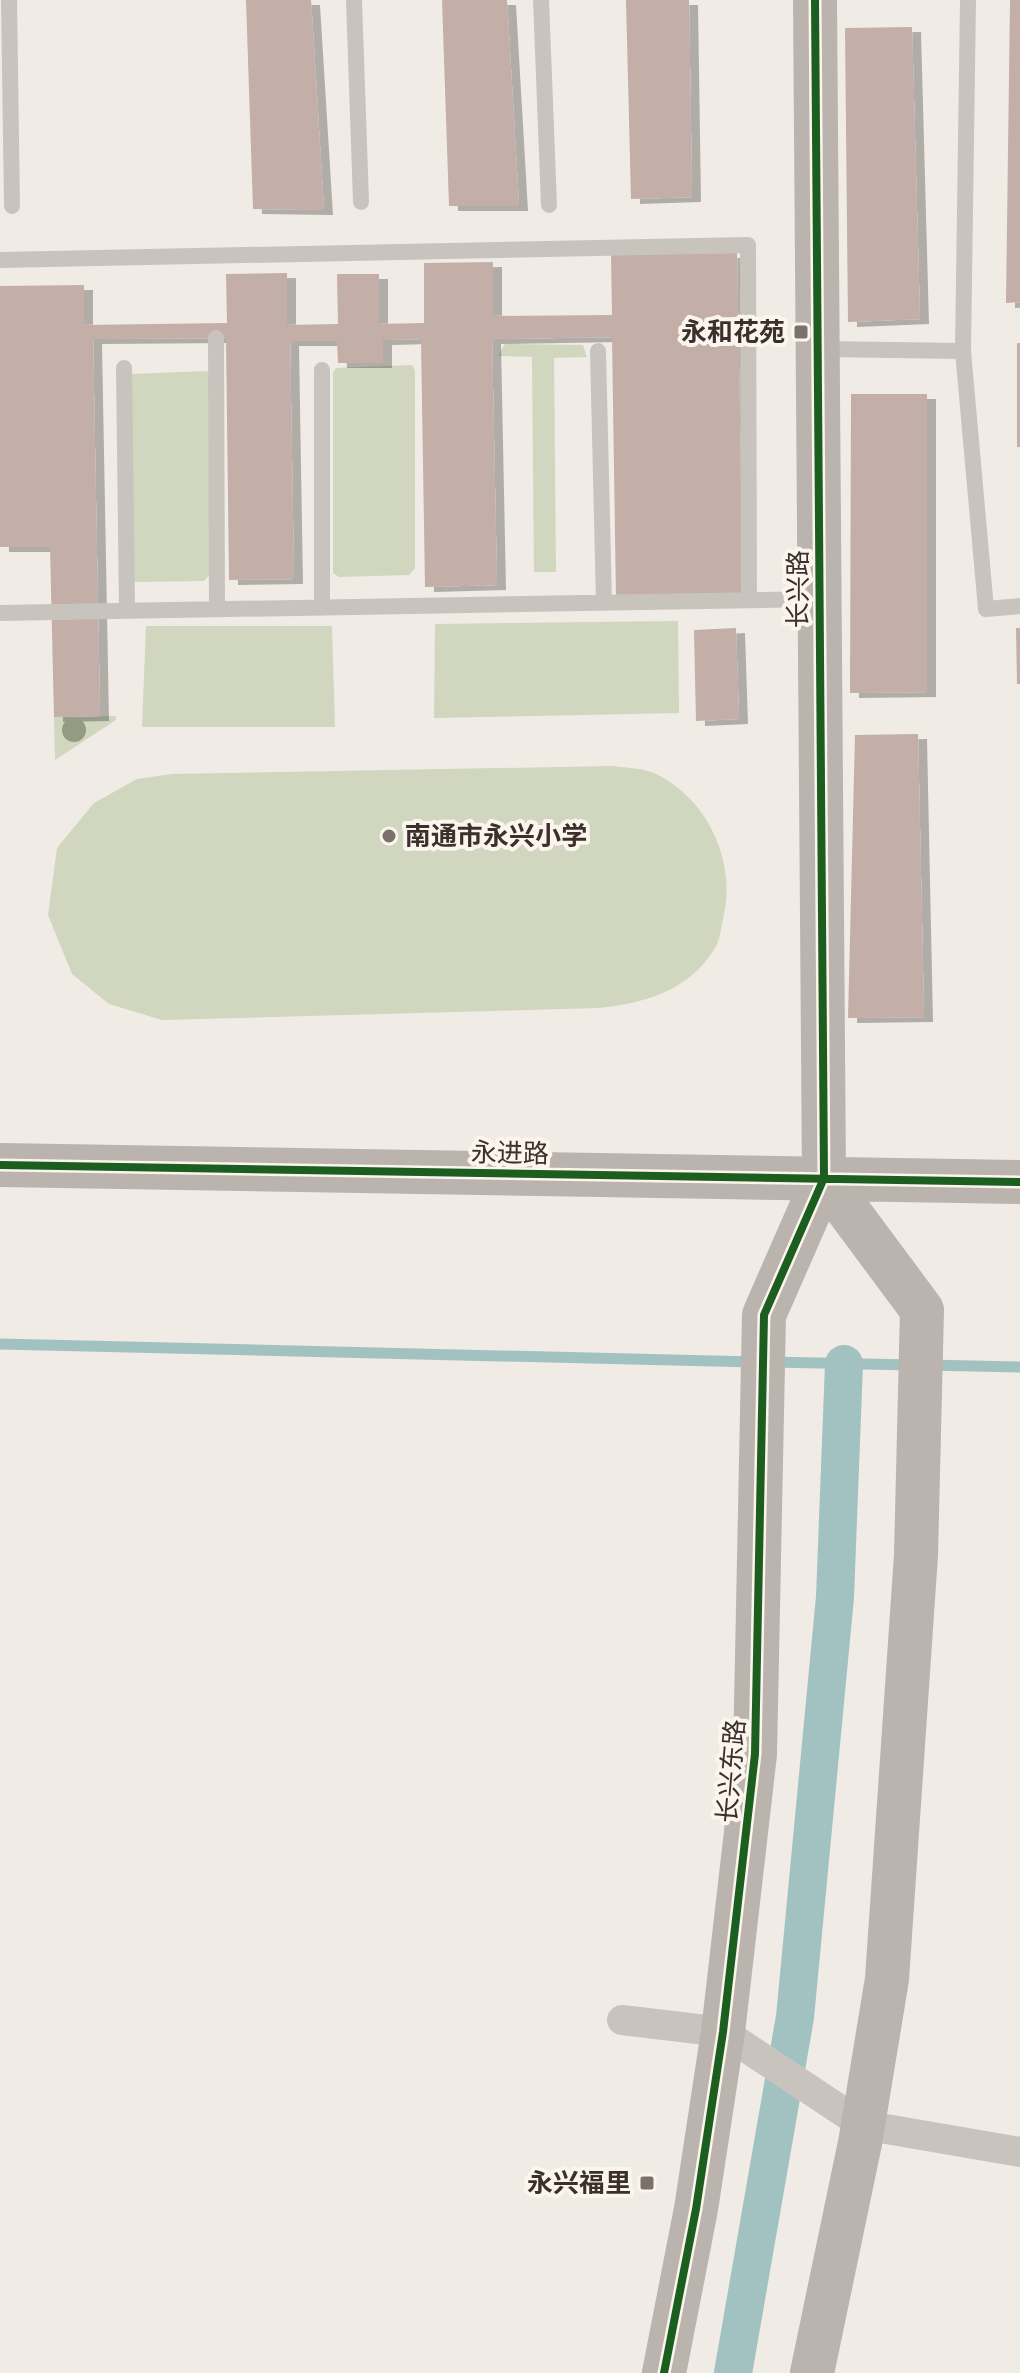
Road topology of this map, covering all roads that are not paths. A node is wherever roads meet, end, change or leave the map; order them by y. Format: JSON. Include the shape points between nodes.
{"nodes":[{"id":1,"x":9,"y":0,"type":"edge"},
{"id":2,"x":354,"y":0,"type":"edge"},
{"id":3,"x":541,"y":0,"type":"edge"},
{"id":4,"x":815,"y":0,"type":"edge"},
{"id":5,"x":968,"y":0,"type":"edge"},
{"id":6,"x":361,"y":202,"type":"dead end"},
{"id":7,"x":549,"y":205,"type":"dead end"},
{"id":8,"x":12,"y":206,"type":"dead end"},
{"id":9,"x":0,"y":260,"type":"edge"},
{"id":10,"x":216,"y":338,"type":"dead end"},
{"id":11,"x":819,"y":349,"type":"junction"},
{"id":12,"x":598,"y":351,"type":"dead end"},
{"id":13,"x":963,"y":351,"type":"junction"},
{"id":14,"x":124,"y":368,"type":"dead end"},
{"id":15,"x":322,"y":370,"type":"dead end"},
{"id":16,"x":818,"y":599,"type":"junction"},
{"id":17,"x":749,"y":600,"type":"junction"},
{"id":18,"x":604,"y":602,"type":"junction"},
{"id":19,"x":1020,"y":606,"type":"edge"},
{"id":20,"x":322,"y":608,"type":"junction"},
{"id":21,"x":217,"y":609,"type":"junction"},
{"id":22,"x":127,"y":610,"type":"junction"},
{"id":23,"x":0,"y":613,"type":"edge"},
{"id":24,"x":0,"y":1165,"type":"edge"},
{"id":25,"x":824,"y":1178,"type":"junction"},
{"id":26,"x":1020,"y":1182,"type":"edge"},
{"id":27,"x":622,"y":2020,"type":"dead end"},
{"id":28,"x":723,"y":2032,"type":"junction"},
{"id":29,"x":863,"y":2125,"type":"junction"},
{"id":30,"x":1020,"y":2152,"type":"edge"},
{"id":31,"x":664,"y":2373,"type":"edge"},
{"id":32,"x":812,"y":2373,"type":"edge"}],
"edges":[{"from":1,"to":8,"type":"lane"},
{"from":2,"to":6,"type":"lane"},
{"from":3,"to":7,"type":"lane"},
{"from":4,"to":11,"type":"street","name":"长兴路"},
{"from":5,"to":13,"type":"lane"},
{"from":9,"to":17,"type":"lane","via":[[748,245]]},
{"from":10,"to":21,"type":"lane"},
{"from":11,"to":13,"type":"lane"},
{"from":11,"to":16,"type":"street","name":"长兴路"},
{"from":12,"to":18,"type":"lane"},
{"from":13,"to":19,"type":"lane","via":[[986,609]]},
{"from":14,"to":22,"type":"lane"},
{"from":15,"to":20,"type":"lane"},
{"from":16,"to":17,"type":"lane"},
{"from":16,"to":25,"type":"street","name":"长兴路"},
{"from":17,"to":18,"type":"lane"},
{"from":18,"to":20,"type":"lane"},
{"from":20,"to":21,"type":"lane"},
{"from":21,"to":22,"type":"lane"},
{"from":22,"to":23,"type":"lane"},
{"from":24,"to":25,"type":"street","name":"永进路"},
{"from":25,"to":26,"type":"street","name":"永进路"},
{"from":25,"to":28,"type":"street","name":"长兴东路","via":[[764,1315],[755,1754]]},
{"from":25,"to":29,"type":"street","via":[[922,1310],[916,1555],[887,1979]]},
{"from":27,"to":28,"type":"street"},
{"from":28,"to":29,"type":"street"},
{"from":28,"to":31,"type":"street","name":"长兴东路"},
{"from":29,"to":30,"type":"street"},
{"from":29,"to":32,"type":"street"}]}
